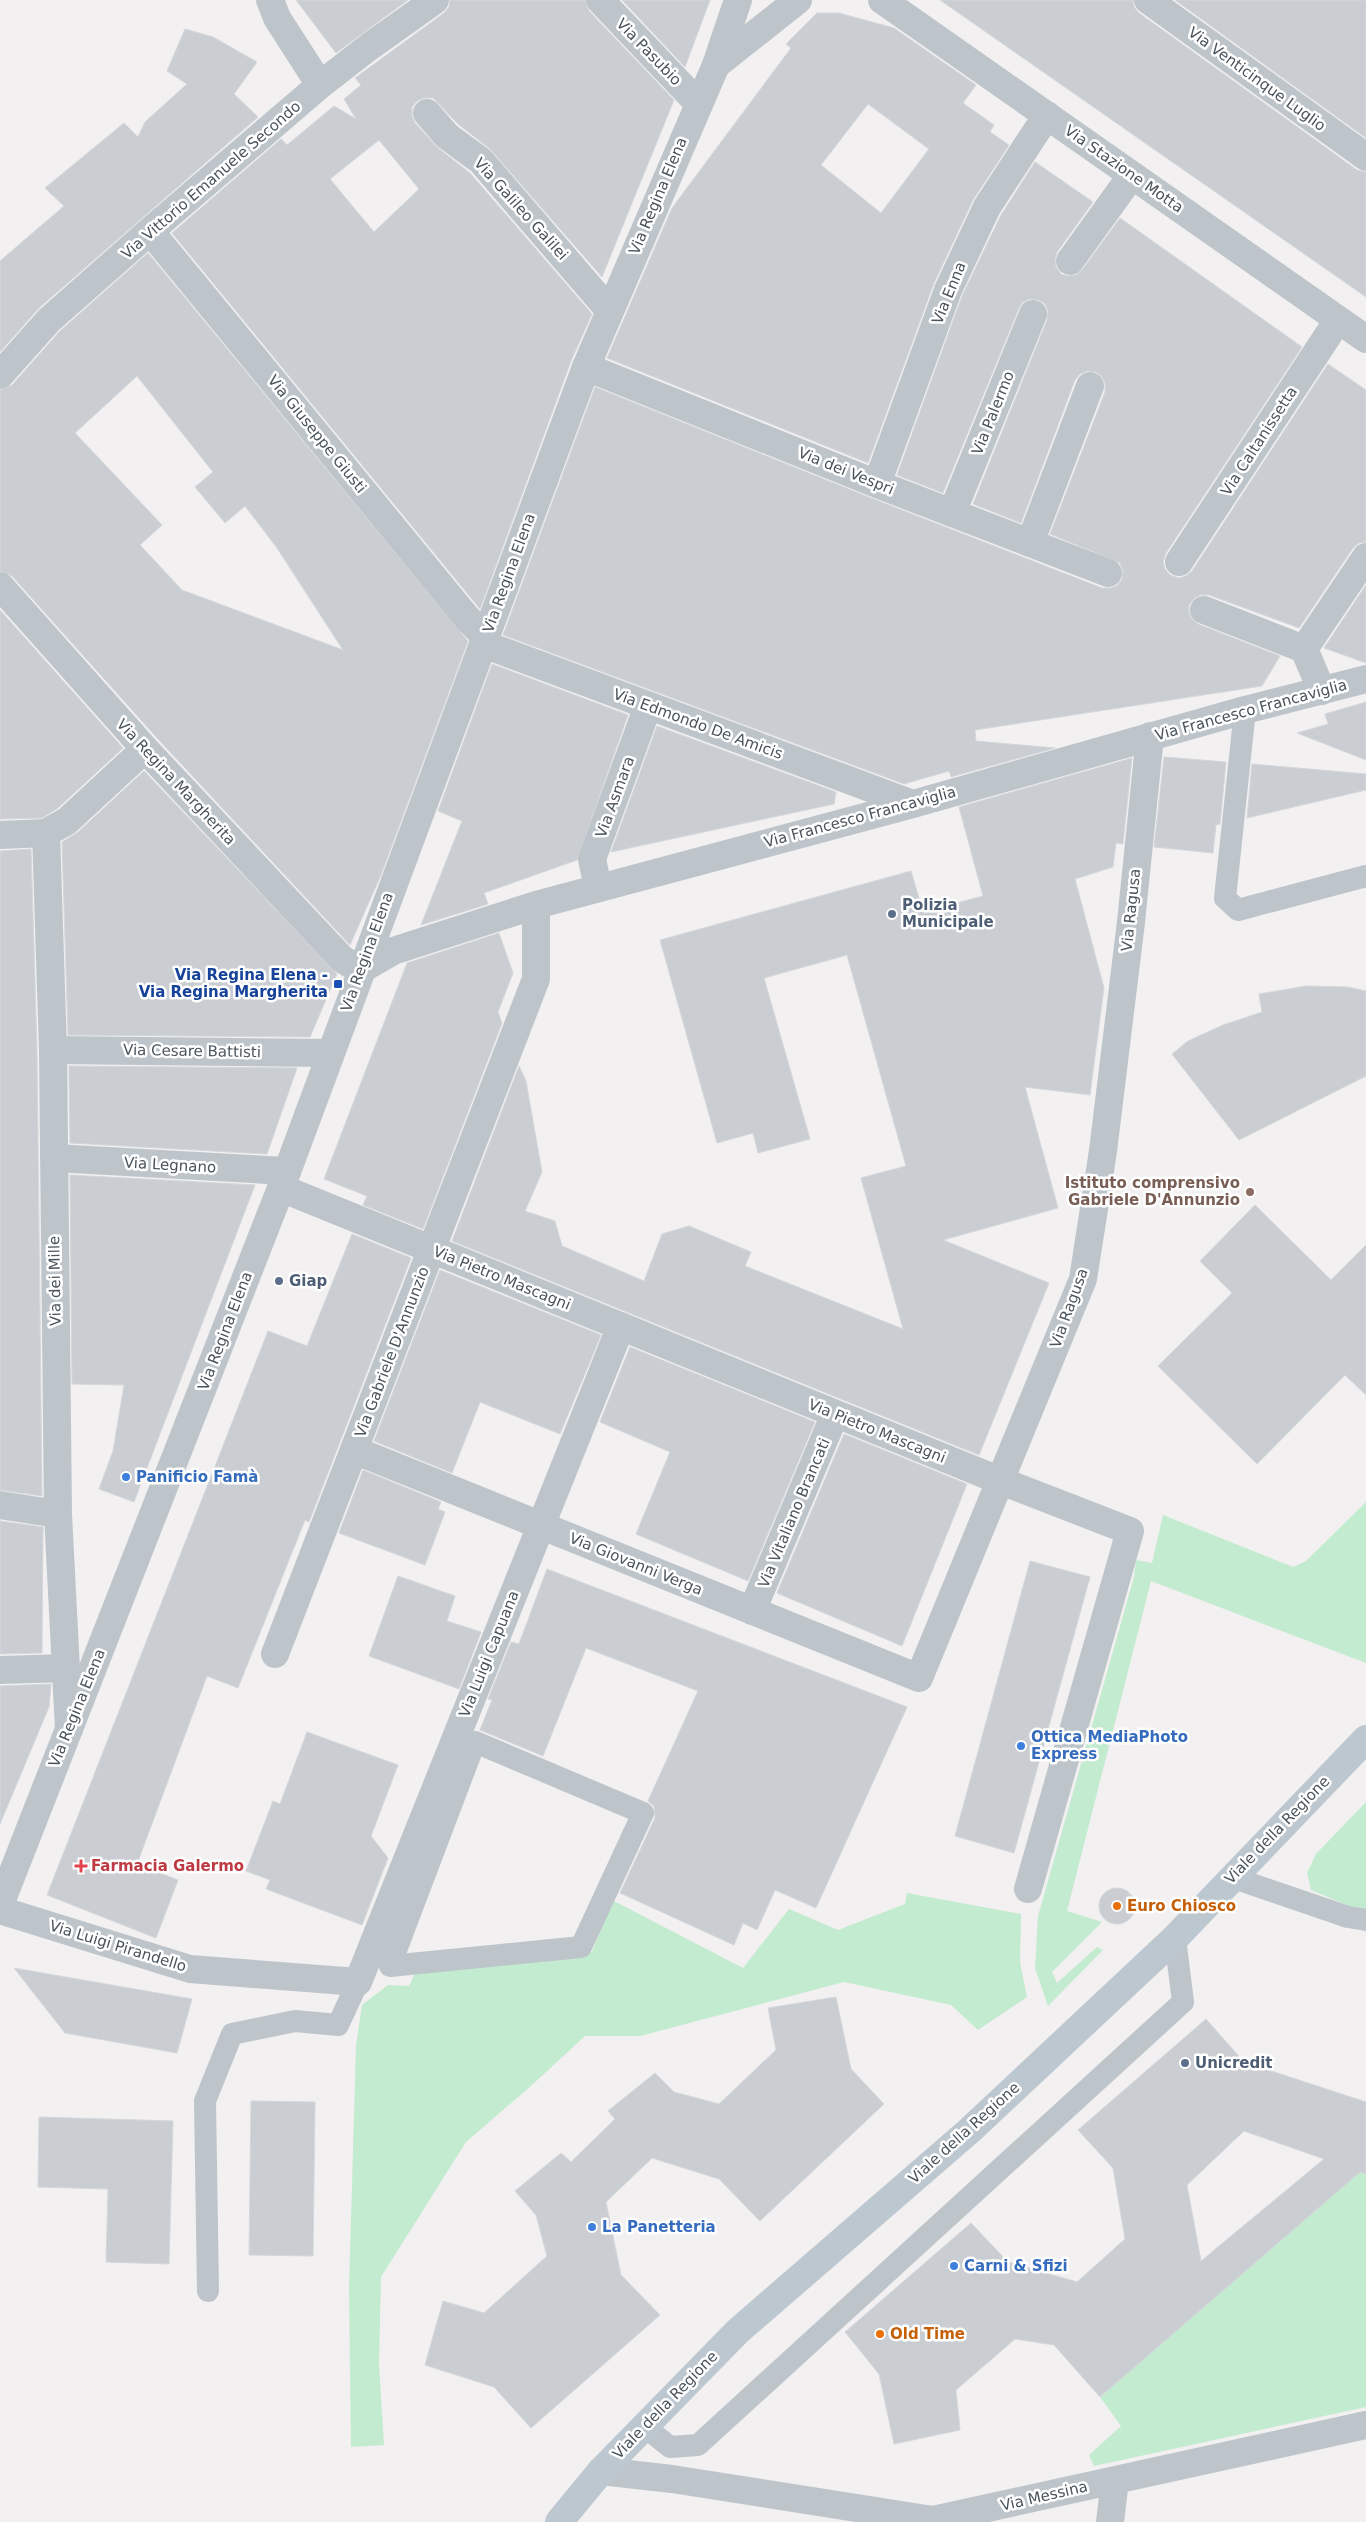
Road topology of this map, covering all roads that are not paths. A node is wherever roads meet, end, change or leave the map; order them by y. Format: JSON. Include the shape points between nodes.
{"nodes":[{"id":1,"x":270,"y":0,"type":"edge"},
{"id":2,"x":435,"y":0,"type":"edge"},
{"id":3,"x":600,"y":0,"type":"edge"},
{"id":4,"x":738,"y":0,"type":"edge"},
{"id":5,"x":798,"y":0,"type":"edge"},
{"id":6,"x":882,"y":0,"type":"edge"},
{"id":7,"x":1148,"y":0,"type":"edge"},
{"id":8,"x":716,"y":65,"type":"junction"},
{"id":9,"x":320,"y":85,"type":"junction"},
{"id":10,"x":698,"y":103,"type":"junction"},
{"id":11,"x":427,"y":113,"type":"dead end"},
{"id":12,"x":1047,"y":115,"type":"junction"},
{"id":13,"x":1366,"y":157,"type":"edge"},
{"id":14,"x":1132,"y":175,"type":"junction"},
{"id":15,"x":150,"y":231,"type":"junction"},
{"id":16,"x":1070,"y":261,"type":"dead end"},
{"id":17,"x":609,"y":310,"type":"junction"},
{"id":18,"x":1033,"y":314,"type":"dead end"},
{"id":19,"x":1338,"y":320,"type":"junction"},
{"id":20,"x":1366,"y":339,"type":"edge"},
{"id":21,"x":586,"y":367,"type":"junction"},
{"id":22,"x":0,"y":375,"type":"edge"},
{"id":23,"x":1090,"y":386,"type":"dead end"},
{"id":24,"x":877,"y":484,"type":"junction"},
{"id":25,"x":952,"y":513,"type":"junction"},
{"id":26,"x":1030,"y":543,"type":"junction"},
{"id":27,"x":1366,"y":557,"type":"edge"},
{"id":28,"x":1179,"y":562,"type":"dead end"},
{"id":29,"x":1108,"y":573,"type":"dead end"},
{"id":30,"x":0,"y":586,"type":"edge"},
{"id":31,"x":1204,"y":610,"type":"dead end"},
{"id":32,"x":484,"y":640,"type":"junction"},
{"id":33,"x":1304,"y":649,"type":"junction"},
{"id":34,"x":1366,"y":679,"type":"edge"},
{"id":35,"x":1322,"y":691,"type":"junction"},
{"id":36,"x":648,"y":706,"type":"junction"},
{"id":37,"x":1245,"y":710,"type":"junction"},
{"id":38,"x":1150,"y":736,"type":"junction"},
{"id":39,"x":145,"y":749,"type":"junction"},
{"id":40,"x":913,"y":804,"type":"junction"},
{"id":41,"x":46,"y":832,"type":"junction"},
{"id":42,"x":0,"y":835,"type":"edge"},
{"id":43,"x":1366,"y":876,"type":"edge"},
{"id":44,"x":598,"y":888,"type":"junction"},
{"id":45,"x":536,"y":904,"type":"junction"},
{"id":46,"x":360,"y":970,"type":"junction"},
{"id":47,"x":53,"y":1050,"type":"junction"},
{"id":48,"x":330,"y":1052,"type":"junction"},
{"id":49,"x":54,"y":1158,"type":"junction"},
{"id":50,"x":284,"y":1180,"type":"junction"},
{"id":51,"x":432,"y":1249,"type":"junction"},
{"id":52,"x":621,"y":1326,"type":"junction"},
{"id":53,"x":835,"y":1414,"type":"junction"},
{"id":54,"x":354,"y":1450,"type":"junction"},
{"id":55,"x":1001,"y":1482,"type":"junction"},
{"id":56,"x":0,"y":1505,"type":"edge"},
{"id":57,"x":58,"y":1514,"type":"junction"},
{"id":58,"x":540,"y":1525,"type":"junction"},
{"id":59,"x":752,"y":1611,"type":"junction"},
{"id":60,"x":275,"y":1654,"type":"dead end"},
{"id":61,"x":66,"y":1668,"type":"junction"},
{"id":62,"x":0,"y":1670,"type":"edge"},
{"id":63,"x":919,"y":1678,"type":"joint"},
{"id":64,"x":69,"y":1729,"type":"junction"},
{"id":65,"x":1366,"y":1739,"type":"edge"},
{"id":66,"x":1231,"y":1877,"type":"junction"},
{"id":67,"x":1028,"y":1889,"type":"dead end"},
{"id":68,"x":0,"y":1906,"type":"edge"},
{"id":69,"x":0,"y":1910,"type":"edge"},
{"id":70,"x":1366,"y":1920,"type":"edge"},
{"id":71,"x":1175,"y":1938,"type":"junction"},
{"id":72,"x":390,"y":1966,"type":"joint"},
{"id":73,"x":358,"y":1982,"type":"junction"},
{"id":74,"x":208,"y":2291,"type":"dead end"},
{"id":75,"x":1366,"y":2425,"type":"edge"},
{"id":76,"x":645,"y":2427,"type":"junction"},
{"id":77,"x":601,"y":2471,"type":"junction"},
{"id":78,"x":1115,"y":2480,"type":"junction"},
{"id":79,"x":559,"y":2522,"type":"edge"},
{"id":80,"x":1110,"y":2522,"type":"edge"}],
"edges":[{"from":1,"to":9,"type":"street","via":[[277,18]]},
{"from":2,"to":9,"type":"street","name":"Via Vittorio Emanuele Secondo"},
{"from":3,"to":10,"type":"street","name":"Via Pasubio"},
{"from":4,"to":8,"type":"street","name":"Via Regina Elena"},
{"from":5,"to":8,"type":"street"},
{"from":6,"to":12,"type":"street","name":"Via Stazione Motta"},
{"from":7,"to":13,"type":"street","name":"Via Venticinque Luglio"},
{"from":8,"to":10,"type":"street","name":"Via Regina Elena"},
{"from":9,"to":15,"type":"street","name":"Via Vittorio Emanuele Secondo"},
{"from":10,"to":17,"type":"street","name":"Via Regina Elena"},
{"from":11,"to":17,"type":"street","name":"Via Galileo Galilei","via":[[447,136],[481,161]]},
{"from":12,"to":14,"type":"street","name":"Via Stazione Motta"},
{"from":12,"to":24,"type":"street","name":"Via Enna","via":[[987,207],[948,290]]},
{"from":14,"to":16,"type":"street"},
{"from":14,"to":19,"type":"street","name":"Via Stazione Motta"},
{"from":15,"to":22,"type":"street","name":"Via Vittorio Emanuele Secondo","via":[[49,320]]},
{"from":15,"to":32,"type":"street","name":"Via Giuseppe Giusti"},
{"from":17,"to":21,"type":"street","name":"Via Regina Elena"},
{"from":18,"to":25,"type":"street","name":"Via Palermo"},
{"from":19,"to":20,"type":"street","name":"Via Stazione Motta"},
{"from":19,"to":28,"type":"street","name":"Via Caltanissetta"},
{"from":21,"to":24,"type":"street","name":"Via dei Vespri"},
{"from":21,"to":32,"type":"street","name":"Via Regina Elena"},
{"from":23,"to":26,"type":"street"},
{"from":24,"to":25,"type":"street","name":"Via dei Vespri"},
{"from":25,"to":26,"type":"street","name":"Via dei Vespri"},
{"from":26,"to":29,"type":"street","name":"Via dei Vespri"},
{"from":27,"to":33,"type":"street"},
{"from":30,"to":39,"type":"street","name":"Via Regina Margherita"},
{"from":31,"to":33,"type":"street"},
{"from":32,"to":36,"type":"street","name":"Via Edmondo De Amicis"},
{"from":32,"to":46,"type":"street","name":"Via Regina Elena"},
{"from":33,"to":35,"type":"street"},
{"from":34,"to":35,"type":"street","name":"Via Francesco Francaviglia"},
{"from":35,"to":37,"type":"street","name":"Via Francesco Francaviglia"},
{"from":36,"to":40,"type":"street","name":"Via Edmondo De Amicis"},
{"from":36,"to":44,"type":"street","name":"Via Asmara","via":[[592,859]]},
{"from":37,"to":38,"type":"street","name":"Via Francesco Francaviglia"},
{"from":37,"to":43,"type":"lane","via":[[1225,898],[1238,910]]},
{"from":38,"to":40,"type":"street","name":"Via Francesco Francaviglia"},
{"from":38,"to":55,"type":"street","name":"Via Ragusa","via":[[1103,1151],[1083,1279]]},
{"from":39,"to":41,"type":"street","via":[[67,820]]},
{"from":39,"to":46,"type":"street","name":"Via Regina Margherita","via":[[342,959]]},
{"from":40,"to":44,"type":"street","name":"Via Francesco Francaviglia"},
{"from":41,"to":42,"type":"street"},
{"from":41,"to":47,"type":"street","name":"Via dei Mille"},
{"from":44,"to":45,"type":"street","name":"Via Francesco Francaviglia"},
{"from":45,"to":46,"type":"street","name":"Via Francesco Francaviglia","via":[[393,951]]},
{"from":45,"to":51,"type":"street","name":"Via Gabriele D'Annunzio","via":[[536,979]]},
{"from":46,"to":48,"type":"street","name":"Via Regina Elena"},
{"from":47,"to":48,"type":"street","name":"Via Cesare Battisti"},
{"from":47,"to":49,"type":"street","name":"Via dei Mille"},
{"from":48,"to":50,"type":"street","name":"Via Regina Elena"},
{"from":49,"to":50,"type":"street","name":"Via Legnano"},
{"from":49,"to":57,"type":"street","name":"Via dei Mille"},
{"from":50,"to":51,"type":"street","name":"Via Pietro Mascagni"},
{"from":50,"to":64,"type":"street","name":"Via Regina Elena"},
{"from":51,"to":52,"type":"street","name":"Via Pietro Mascagni"},
{"from":51,"to":54,"type":"street","name":"Via Gabriele D'Annunzio"},
{"from":52,"to":53,"type":"street","name":"Via Pietro Mascagni"},
{"from":52,"to":58,"type":"street","name":"Via Luigi Capuana"},
{"from":53,"to":55,"type":"street","name":"Via Pietro Mascagni"},
{"from":53,"to":59,"type":"street","name":"Via Vitaliano Brancati"},
{"from":54,"to":58,"type":"street","name":"Via Giovanni Verga"},
{"from":54,"to":60,"type":"street","name":"Via Gabriele D'Annunzio"},
{"from":55,"to":63,"type":"street","name":"Via Ragusa"},
{"from":55,"to":67,"type":"street","name":"Via Pietro Mascagni","via":[[1130,1531]]},
{"from":56,"to":57,"type":"street"},
{"from":57,"to":61,"type":"street","name":"Via dei Mille"},
{"from":58,"to":59,"type":"street","name":"Via Giovanni Verga"},
{"from":58,"to":73,"type":"street","name":"Via Luigi Capuana"},
{"from":59,"to":63,"type":"street","name":"Via Giovanni Verga"},
{"from":61,"to":62,"type":"street"},
{"from":61,"to":64,"type":"street","name":"Via dei Mille"},
{"from":64,"to":68,"type":"street","name":"Via Regina Elena"},
{"from":65,"to":66,"type":"main road","name":"Viale della Regione"},
{"from":66,"to":70,"type":"lane","via":[[1348,1917]]},
{"from":66,"to":71,"type":"main road","name":"Viale della Regione"},
{"from":69,"to":73,"type":"street","name":"Via Luigi Pirandello","via":[[190,1969]]},
{"from":71,"to":76,"type":"main road","name":"Viale della Regione","via":[[969,2131],[738,2330]]},
{"from":71,"to":76,"type":"lane","via":[[1183,2002],[698,2446],[670,2447]]},
{"from":72,"to":72,"type":"lane","via":[[475,1742],[643,1813],[581,1947]]},
{"from":73,"to":74,"type":"lane","via":[[338,2025],[295,2021],[232,2034],[205,2101]]},
{"from":75,"to":78,"type":"street","name":"Via Messina"},
{"from":76,"to":77,"type":"main road","name":"Viale della Regione"},
{"from":77,"to":78,"type":"street","name":"Via Messina","via":[[933,2520]]},
{"from":77,"to":79,"type":"main road","name":"Viale della Regione"},
{"from":78,"to":80,"type":"street"}]}
